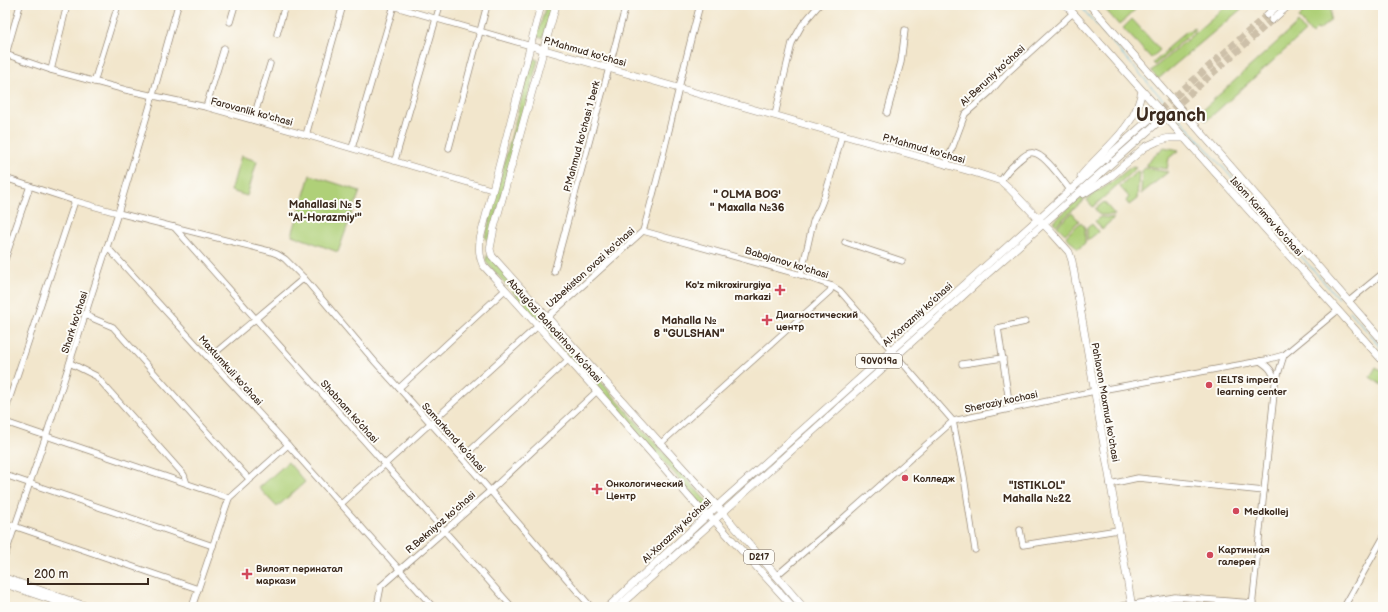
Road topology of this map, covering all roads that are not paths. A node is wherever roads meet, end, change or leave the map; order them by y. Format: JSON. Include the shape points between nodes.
{"nodes":[{"id":1,"x":20,"y":5,"type":"edge"},
{"id":2,"x":67,"y":5,"type":"edge"},
{"id":3,"x":118,"y":5,"type":"edge"},
{"id":4,"x":178,"y":5,"type":"edge"},
{"id":5,"x":235,"y":5,"type":"edge"},
{"id":6,"x":285,"y":5,"type":"edge"},
{"id":7,"x":343,"y":5,"type":"edge"},
{"id":8,"x":392,"y":5,"type":"edge"},
{"id":9,"x":440,"y":5,"type":"edge"},
{"id":10,"x":488,"y":5,"type":"edge"},
{"id":11,"x":541,"y":5,"type":"edge"},
{"id":12,"x":556,"y":5,"type":"edge"},
{"id":13,"x":626,"y":5,"type":"edge"},
{"id":14,"x":700,"y":5,"type":"edge"},
{"id":15,"x":819,"y":5,"type":"edge"},
{"id":16,"x":1066,"y":5,"type":"edge"},
{"id":17,"x":1090,"y":5,"type":"edge"},
{"id":18,"x":1278,"y":5,"type":"edge"},
{"id":19,"x":1289,"y":5,"type":"edge"},
{"id":20,"x":1073,"y":14,"type":"junction"},
{"id":21,"x":437,"y":18,"type":"junction"},
{"id":22,"x":230,"y":22,"type":"dead end"},
{"id":23,"x":905,"y":30,"type":"dead end"},
{"id":24,"x":480,"y":32,"type":"junction"},
{"id":25,"x":277,"y":34,"type":"dead end"},
{"id":26,"x":531,"y":46,"type":"junction"},
{"id":27,"x":224,"y":48,"type":"dead end"},
{"id":28,"x":544,"y":49,"type":"junction"},
{"id":29,"x":5,"y":54,"type":"edge"},
{"id":30,"x":270,"y":64,"type":"dead end"},
{"id":31,"x":609,"y":68,"type":"junction"},
{"id":32,"x":52,"y":70,"type":"junction"},
{"id":33,"x":94,"y":82,"type":"junction"},
{"id":34,"x":680,"y":84,"type":"junction"},
{"id":35,"x":1142,"y":91,"type":"junction"},
{"id":36,"x":153,"y":94,"type":"junction"},
{"id":37,"x":206,"y":107,"type":"junction"},
{"id":38,"x":887,"y":113,"type":"dead end"},
{"id":39,"x":775,"y":115,"type":"junction"},
{"id":40,"x":253,"y":120,"type":"junction"},
{"id":41,"x":842,"y":134,"type":"junction"},
{"id":42,"x":306,"y":135,"type":"junction"},
{"id":43,"x":1184,"y":138,"type":"junction"},
{"id":44,"x":352,"y":148,"type":"junction"},
{"id":45,"x":449,"y":148,"type":"dead end"},
{"id":46,"x":396,"y":160,"type":"junction"},
{"id":47,"x":946,"y":165,"type":"junction"},
{"id":48,"x":5,"y":178,"type":"edge"},
{"id":49,"x":1001,"y":181,"type":"junction"},
{"id":50,"x":30,"y":186,"type":"junction"},
{"id":51,"x":493,"y":190,"type":"junction"},
{"id":52,"x":1070,"y":190,"type":"junction"},
{"id":53,"x":75,"y":201,"type":"junction"},
{"id":54,"x":1066,"y":204,"type":"junction"},
{"id":55,"x":118,"y":213,"type":"junction"},
{"id":56,"x":1036,"y":216,"type":"junction"},
{"id":57,"x":1043,"y":225,"type":"junction"},
{"id":58,"x":174,"y":227,"type":"junction"},
{"id":59,"x":643,"y":231,"type":"junction"},
{"id":60,"x":845,"y":242,"type":"dead end"},
{"id":61,"x":107,"y":247,"type":"junction"},
{"id":62,"x":490,"y":249,"type":"junction"},
{"id":63,"x":479,"y":250,"type":"junction"},
{"id":64,"x":5,"y":259,"type":"edge"},
{"id":65,"x":902,"y":261,"type":"dead end"},
{"id":66,"x":554,"y":272,"type":"dead end"},
{"id":67,"x":1383,"y":273,"type":"edge"},
{"id":68,"x":801,"y":275,"type":"junction"},
{"id":69,"x":304,"y":278,"type":"junction"},
{"id":70,"x":832,"y":286,"type":"junction"},
{"id":71,"x":505,"y":290,"type":"junction"},
{"id":72,"x":1349,"y":301,"type":"junction"},
{"id":73,"x":1338,"y":311,"type":"junction"},
{"id":74,"x":85,"y":315,"type":"junction"},
{"id":75,"x":547,"y":318,"type":"junction"},
{"id":76,"x":256,"y":319,"type":"junction"},
{"id":77,"x":1025,"y":322,"type":"dead end"},
{"id":78,"x":538,"y":326,"type":"junction"},
{"id":79,"x":1383,"y":341,"type":"edge"},
{"id":80,"x":894,"y":352,"type":"junction"},
{"id":81,"x":1284,"y":355,"type":"junction"},
{"id":82,"x":209,"y":358,"type":"junction"},
{"id":83,"x":1002,"y":358,"type":"junction"},
{"id":84,"x":568,"y":360,"type":"junction"},
{"id":85,"x":1260,"y":361,"type":"junction"},
{"id":86,"x":1383,"y":361,"type":"edge"},
{"id":87,"x":70,"y":363,"type":"junction"},
{"id":88,"x":962,"y":364,"type":"dead end"},
{"id":89,"x":1275,"y":384,"type":"junction"},
{"id":90,"x":399,"y":388,"type":"junction"},
{"id":91,"x":597,"y":391,"type":"junction"},
{"id":92,"x":1094,"y":392,"type":"junction"},
{"id":93,"x":1010,"y":408,"type":"junction"},
{"id":94,"x":5,"y":412,"type":"edge"},
{"id":95,"x":5,"y":422,"type":"edge"},
{"id":96,"x":951,"y":422,"type":"junction"},
{"id":97,"x":430,"y":423,"type":"junction"},
{"id":98,"x":46,"y":436,"type":"junction"},
{"id":99,"x":660,"y":444,"type":"junction"},
{"id":100,"x":288,"y":445,"type":"junction"},
{"id":101,"x":462,"y":458,"type":"junction"},
{"id":102,"x":385,"y":464,"type":"junction"},
{"id":103,"x":5,"y":475,"type":"edge"},
{"id":104,"x":250,"y":480,"type":"junction"},
{"id":105,"x":30,"y":483,"type":"junction"},
{"id":106,"x":187,"y":484,"type":"junction"},
{"id":107,"x":1110,"y":484,"type":"junction"},
{"id":108,"x":490,"y":491,"type":"junction"},
{"id":109,"x":1264,"y":491,"type":"junction"},
{"id":110,"x":229,"y":498,"type":"junction"},
{"id":111,"x":341,"y":504,"type":"junction"},
{"id":112,"x":717,"y":506,"type":"junction"},
{"id":113,"x":722,"y":513,"type":"junction"},
{"id":114,"x":708,"y":515,"type":"junction"},
{"id":115,"x":714,"y":520,"type":"junction"},
{"id":116,"x":5,"y":522,"type":"edge"},
{"id":117,"x":15,"y":526,"type":"junction"},
{"id":118,"x":445,"y":530,"type":"junction"},
{"id":119,"x":1020,"y":530,"type":"dead end"},
{"id":120,"x":1118,"y":530,"type":"junction"},
{"id":121,"x":1383,"y":538,"type":"edge"},
{"id":122,"x":213,"y":546,"type":"junction"},
{"id":123,"x":975,"y":550,"type":"dead end"},
{"id":124,"x":5,"y":555,"type":"edge"},
{"id":125,"x":400,"y":570,"type":"junction"},
{"id":126,"x":776,"y":576,"type":"junction"},
{"id":127,"x":5,"y":578,"type":"edge"},
{"id":128,"x":5,"y":584,"type":"edge"},
{"id":129,"x":198,"y":589,"type":"junction"},
{"id":130,"x":1252,"y":605,"type":"edge"},
{"id":131,"x":1132,"y":606,"type":"edge"},
{"id":132,"x":73,"y":607,"type":"edge"},
{"id":133,"x":88,"y":607,"type":"edge"},
{"id":134,"x":192,"y":607,"type":"edge"},
{"id":135,"x":377,"y":607,"type":"edge"},
{"id":136,"x":433,"y":607,"type":"edge"},
{"id":137,"x":512,"y":607,"type":"edge"},
{"id":138,"x":591,"y":607,"type":"edge"},
{"id":139,"x":608,"y":607,"type":"edge"},
{"id":140,"x":618,"y":607,"type":"edge"},
{"id":141,"x":792,"y":607,"type":"edge"},
{"id":142,"x":803,"y":607,"type":"edge"},
{"id":143,"x":1117,"y":607,"type":"edge"},
{"id":144,"x":1344,"y":607,"type":"edge"}],
"edges":[{"from":1,"to":29,"type":"street"},
{"from":2,"to":32,"type":"street"},
{"from":3,"to":33,"type":"street"},
{"from":4,"to":36,"type":"street","name":"Shark ko'chasi"},
{"from":5,"to":22,"type":"street"},
{"from":6,"to":25,"type":"street"},
{"from":7,"to":42,"type":"street"},
{"from":8,"to":21,"type":"street","name":"P.Mahmud ko'chasi"},
{"from":8,"to":44,"type":"street"},
{"from":9,"to":21,"type":"street"},
{"from":10,"to":24,"type":"street"},
{"from":11,"to":26,"type":"main road","name":"Abdug’ozi Bahodirhon ko’chasi"},
{"from":12,"to":28,"type":"main road"},
{"from":13,"to":31,"type":"street","name":"P.Mahmud ko'chasi 1 berk"},
{"from":14,"to":34,"type":"street","name":"Uzbekiston ovozi ko'chasi"},
{"from":15,"to":39,"type":"street","via":[[802,25],[792,43]]},
{"from":16,"to":20,"type":"main road"},
{"from":17,"to":72,"type":"main road","name":"Islom Karimov ko'chasi"},
{"from":18,"to":19,"type":"main road","via":[[1269,18]]},
{"from":20,"to":35,"type":"main road","name":"Islom Karimov ko'chasi"},
{"from":20,"to":47,"type":"street","name":"Al-Beruniy ko’chasi","via":[[965,114]]},
{"from":21,"to":24,"type":"street","name":"P.Mahmud ko'chasi"},
{"from":21,"to":46,"type":"street"},
{"from":23,"to":38,"type":"street","via":[[901,62]]},
{"from":24,"to":26,"type":"street","name":"P.Mahmud ko'chasi"},
{"from":24,"to":45,"type":"street"},
{"from":26,"to":28,"type":"main road","name":"P.Mahmud ko'chasi"},
{"from":26,"to":51,"type":"main road","name":"Abdug’ozi Bahodirhon ko’chasi"},
{"from":27,"to":37,"type":"street"},
{"from":28,"to":31,"type":"main road","name":"P.Mahmud ko'chasi"},
{"from":28,"to":62,"type":"main road"},
{"from":29,"to":32,"type":"street","name":"Farovanlik ko'chasi"},
{"from":30,"to":40,"type":"street"},
{"from":31,"to":34,"type":"main road","name":"P.Mahmud ko'chasi"},
{"from":31,"to":66,"type":"street","name":"P.Mahmud ko'chasi 1 berk"},
{"from":32,"to":33,"type":"street","name":"Farovanlik ko'chasi"},
{"from":33,"to":36,"type":"street","name":"Farovanlik ko'chasi"},
{"from":34,"to":39,"type":"main road","name":"P.Mahmud ko'chasi"},
{"from":34,"to":59,"type":"street","name":"Uzbekiston ovozi ko'chasi"},
{"from":35,"to":43,"type":"main road","name":"Islom Karimov ko'chasi"},
{"from":35,"to":52,"type":"main road","via":[[1138,106],[1127,125]]},
{"from":36,"to":37,"type":"street","name":"Farovanlik ko'chasi"},
{"from":36,"to":55,"type":"street","name":"Shark ko'chasi"},
{"from":37,"to":40,"type":"street","name":"Farovanlik ko'chasi"},
{"from":39,"to":41,"type":"main road","name":"P.Mahmud ko'chasi"},
{"from":40,"to":42,"type":"street","name":"Farovanlik ko'chasi"},
{"from":41,"to":47,"type":"main road","name":"P.Mahmud ko'chasi"},
{"from":41,"to":68,"type":"street","via":[[821,206],[813,222]]},
{"from":42,"to":44,"type":"street","name":"Farovanlik ko'chasi"},
{"from":43,"to":54,"type":"main road","via":[[1169,138],[1146,146],[1110,177]]},
{"from":43,"to":73,"type":"main road","name":"Islom Karimov ko'chasi"},
{"from":44,"to":46,"type":"street","name":"Farovanlik ko'chasi"},
{"from":46,"to":51,"type":"street","name":"Farovanlik ko'chasi"},
{"from":47,"to":49,"type":"main road","name":"P.Mahmud ko'chasi"},
{"from":48,"to":50,"type":"street","name":"Samarkand ko’chasi"},
{"from":49,"to":52,"type":"street","via":[[1005,173],[1030,152],[1043,157]]},
{"from":49,"to":56,"type":"main road","name":"P.Mahmud ko'chasi"},
{"from":50,"to":53,"type":"street","name":"Samarkand ko’chasi"},
{"from":50,"to":64,"type":"street"},
{"from":51,"to":63,"type":"main road","name":"Abdug’ozi Bahodirhon ko’chasi"},
{"from":52,"to":54,"type":"main road","name":"Al-Xorazmiy ko’chasi","number":"90V019a","via":[[1154,120]]},
{"from":52,"to":56,"type":"main road","name":"Al-Xorazmiy ko’chasi","number":"90V019a"},
{"from":53,"to":55,"type":"street","name":"Samarkand ko’chasi"},
{"from":53,"to":94,"type":"street"},
{"from":54,"to":57,"type":"main road","name":"Al-Xorazmiy ko’chasi","number":"90V019a"},
{"from":55,"to":58,"type":"street","name":"Samarkand ko’chasi"},
{"from":55,"to":61,"type":"street","name":"Shark ko'chasi"},
{"from":56,"to":57,"type":"main road","name":"Pahlavon Maxmud ko'chasi"},
{"from":56,"to":80,"type":"main road","name":"Al-Xorazmiy ko’chasi","number":"90V019a"},
{"from":57,"to":80,"type":"main road","name":"Al-Xorazmiy ko’chasi","number":"90V019a"},
{"from":57,"to":92,"type":"main road","name":"Pahlavon Maxmud ko'chasi","via":[[1068,252],[1072,261]]},
{"from":58,"to":69,"type":"street","name":"Samarkand ko’chasi","via":[[277,254]]},
{"from":58,"to":76,"type":"street","name":"Shabnam ko’chasi"},
{"from":59,"to":68,"type":"street","name":"Babajanov ko'chasi"},
{"from":59,"to":75,"type":"street","name":"Uzbekiston ovozi ko'chasi"},
{"from":60,"to":65,"type":"street"},
{"from":61,"to":74,"type":"street","name":"Shark ko'chasi"},
{"from":61,"to":82,"type":"street","name":"Mаxtumkuli ko'chasi"},
{"from":62,"to":63,"type":"street"},
{"from":62,"to":75,"type":"main road","name":"Abdug’ozi Bahodirhon ko’chasi","via":[[492,256]]},
{"from":63,"to":71,"type":"main road","name":"Abdug’ozi Bahodirhon ko’chasi","via":[[483,265]]},
{"from":67,"to":72,"type":"street"},
{"from":68,"to":70,"type":"street","name":"Babajanov ko'chasi"},
{"from":69,"to":76,"type":"street"},
{"from":69,"to":90,"type":"street","name":"Samarkand ko’chasi"},
{"from":70,"to":80,"type":"street","name":"Babajanov ko'chasi","via":[[840,291]]},
{"from":70,"to":99,"type":"street","via":[[830,291]]},
{"from":71,"to":78,"type":"main road","name":"Abdug’ozi Bahodirhon ko’chasi"},
{"from":71,"to":90,"type":"street"},
{"from":72,"to":73,"type":"main road"},
{"from":72,"to":79,"type":"main road","name":"Islom Karimov ko'chasi"},
{"from":73,"to":81,"type":"street"},
{"from":73,"to":86,"type":"main road","name":"Islom Karimov ko'chasi"},
{"from":74,"to":87,"type":"street","name":"Shark ko'chasi"},
{"from":74,"to":104,"type":"street","via":[[112,327]]},
{"from":75,"to":78,"type":"street","name":"Uzbekiston ovozi ko'chasi"},
{"from":75,"to":99,"type":"main road","name":"Abdug’ozi Bahodirhon ko’chasi"},
{"from":76,"to":82,"type":"street"},
{"from":76,"to":102,"type":"street","name":"Shabnam ko’chasi"},
{"from":77,"to":83,"type":"street","via":[[998,328]]},
{"from":78,"to":84,"type":"main road","name":"Abdug’ozi Bahodirhon ko’chasi"},
{"from":78,"to":97,"type":"street","name":"Uzbekiston ovozi ko'chasi"},
{"from":80,"to":96,"type":"street","name":"Babajanov ko'chasi"},
{"from":80,"to":112,"type":"main road","name":"Al-Xorazmiy ko’chasi","number":"90V019a"},
{"from":80,"to":113,"type":"main road","name":"Al-Xorazmiy ko’chasi","number":"90V019a"},
{"from":81,"to":85,"type":"street","name":"Sheroziy kochasi"},
{"from":81,"to":89,"type":"street"},
{"from":82,"to":100,"type":"street","name":"Mаxtumkuli ko'chasi"},
{"from":83,"to":88,"type":"street"},
{"from":83,"to":93,"type":"street"},
{"from":84,"to":91,"type":"main road","name":"Abdug’ozi Bahodirhon ko’chasi"},
{"from":84,"to":101,"type":"street"},
{"from":85,"to":89,"type":"street","via":[[1269,366]]},
{"from":85,"to":92,"type":"street","name":"Sheroziy kochasi"},
{"from":87,"to":98,"type":"street","name":"Shark ko'chasi"},
{"from":87,"to":106,"type":"street","via":[[96,376],[184,475]]},
{"from":89,"to":109,"type":"street"},
{"from":90,"to":97,"type":"street","name":"Samarkand ko’chasi"},
{"from":91,"to":108,"type":"street","name":"R.Bekniyoz ko'chasi"},
{"from":91,"to":114,"type":"main road","name":"Abdug’ozi Bahodirhon ko’chasi"},
{"from":92,"to":93,"type":"street","name":"Sheroziy kochasi"},
{"from":92,"to":107,"type":"main road","name":"Pahlavon Maxmud ko'chasi"},
{"from":93,"to":96,"type":"street","name":"Sheroziy kochasi"},
{"from":95,"to":98,"type":"street"},
{"from":96,"to":123,"type":"street","name":"Babajanov ko'chasi","via":[[964,477]]},
{"from":96,"to":126,"type":"street","name":"Sheroziy kochasi"},
{"from":97,"to":101,"type":"street","name":"Samarkand ko’chasi"},
{"from":97,"to":102,"type":"street","name":"Uzbekiston ovozi ko'chasi"},
{"from":98,"to":105,"type":"street","name":"Shark ko'chasi"},
{"from":98,"to":106,"type":"street"},
{"from":99,"to":112,"type":"main road","name":"Abdug’ozi Bahodirhon ko’chasi"},
{"from":100,"to":104,"type":"street"},
{"from":100,"to":111,"type":"street","name":"Mаxtumkuli ko'chasi"},
{"from":101,"to":108,"type":"street","name":"Samarkand ko’chasi"},
{"from":102,"to":111,"type":"street","name":"Uzbekiston ovozi ko'chasi"},
{"from":102,"to":118,"type":"street","name":"Shabnam ko’chasi"},
{"from":103,"to":105,"type":"street"},
{"from":104,"to":110,"type":"street"},
{"from":105,"to":117,"type":"street","name":"Shark ko'chasi"},
{"from":105,"to":122,"type":"street"},
{"from":106,"to":110,"type":"street"},
{"from":107,"to":109,"type":"street","via":[[1138,478]]},
{"from":107,"to":120,"type":"main road","name":"Pahlavon Maxmud ko'chasi"},
{"from":108,"to":118,"type":"street","name":"R.Bekniyoz ko'chasi"},
{"from":108,"to":138,"type":"street","name":"Samarkand ko’chasi"},
{"from":109,"to":130,"type":"street"},
{"from":110,"to":122,"type":"street"},
{"from":111,"to":125,"type":"street","name":"Mаxtumkuli ko'chasi"},
{"from":112,"to":113,"type":"main road","name":"Abdug’ozi Bahodirhon ko’chasi","number":"D217"},
{"from":112,"to":114,"type":"main road","name":"Al-Xorazmiy ko’chasi","number":"90V019a"},
{"from":113,"to":115,"type":"main road","name":"Al-Xorazmiy ko’chasi","number":"90V019a"},
{"from":113,"to":126,"type":"main road","name":"Abdug’ozi Bahodirhon ko’chasi","number":"D217"},
{"from":114,"to":115,"type":"main road","name":"Abdug’ozi Bahodirhon ko’chasi","number":"D217"},
{"from":114,"to":139,"type":"main road","name":"Al-Xorazmiy ko’chasi","number":"90V019a"},
{"from":115,"to":140,"type":"main road","name":"Al-Xorazmiy ko’chasi","number":"90V019a"},
{"from":115,"to":141,"type":"main road","name":"Abdug’ozi Bahodirhon ko’chasi","number":"D217"},
{"from":116,"to":117,"type":"street"},
{"from":117,"to":124,"type":"street","name":"Shark ko'chasi"},
{"from":117,"to":129,"type":"street"},
{"from":118,"to":125,"type":"street","name":"R.Bekniyoz ko'chasi"},
{"from":118,"to":137,"type":"street","name":"Shabnam ko’chasi"},
{"from":119,"to":120,"type":"street","via":[[1023,545]]},
{"from":120,"to":131,"type":"main road","name":"Pahlavon Maxmud ko'chasi"},
{"from":121,"to":144,"type":"street"},
{"from":122,"to":129,"type":"street"},
{"from":125,"to":135,"type":"street","name":"R.Bekniyoz ko'chasi","via":[[381,586]]},
{"from":125,"to":136,"type":"street","name":"Mаxtumkuli ko'chasi"},
{"from":126,"to":142,"type":"main road","name":"Abdug’ozi Bahodirhon ko’chasi","number":"D217"},
{"from":127,"to":133,"type":"main road"},
{"from":128,"to":132,"type":"main road"},
{"from":129,"to":134,"type":"street"},
{"from":130,"to":131,"type":"street","via":[[1175,597]]},
{"from":131,"to":143,"type":"street"}]}
